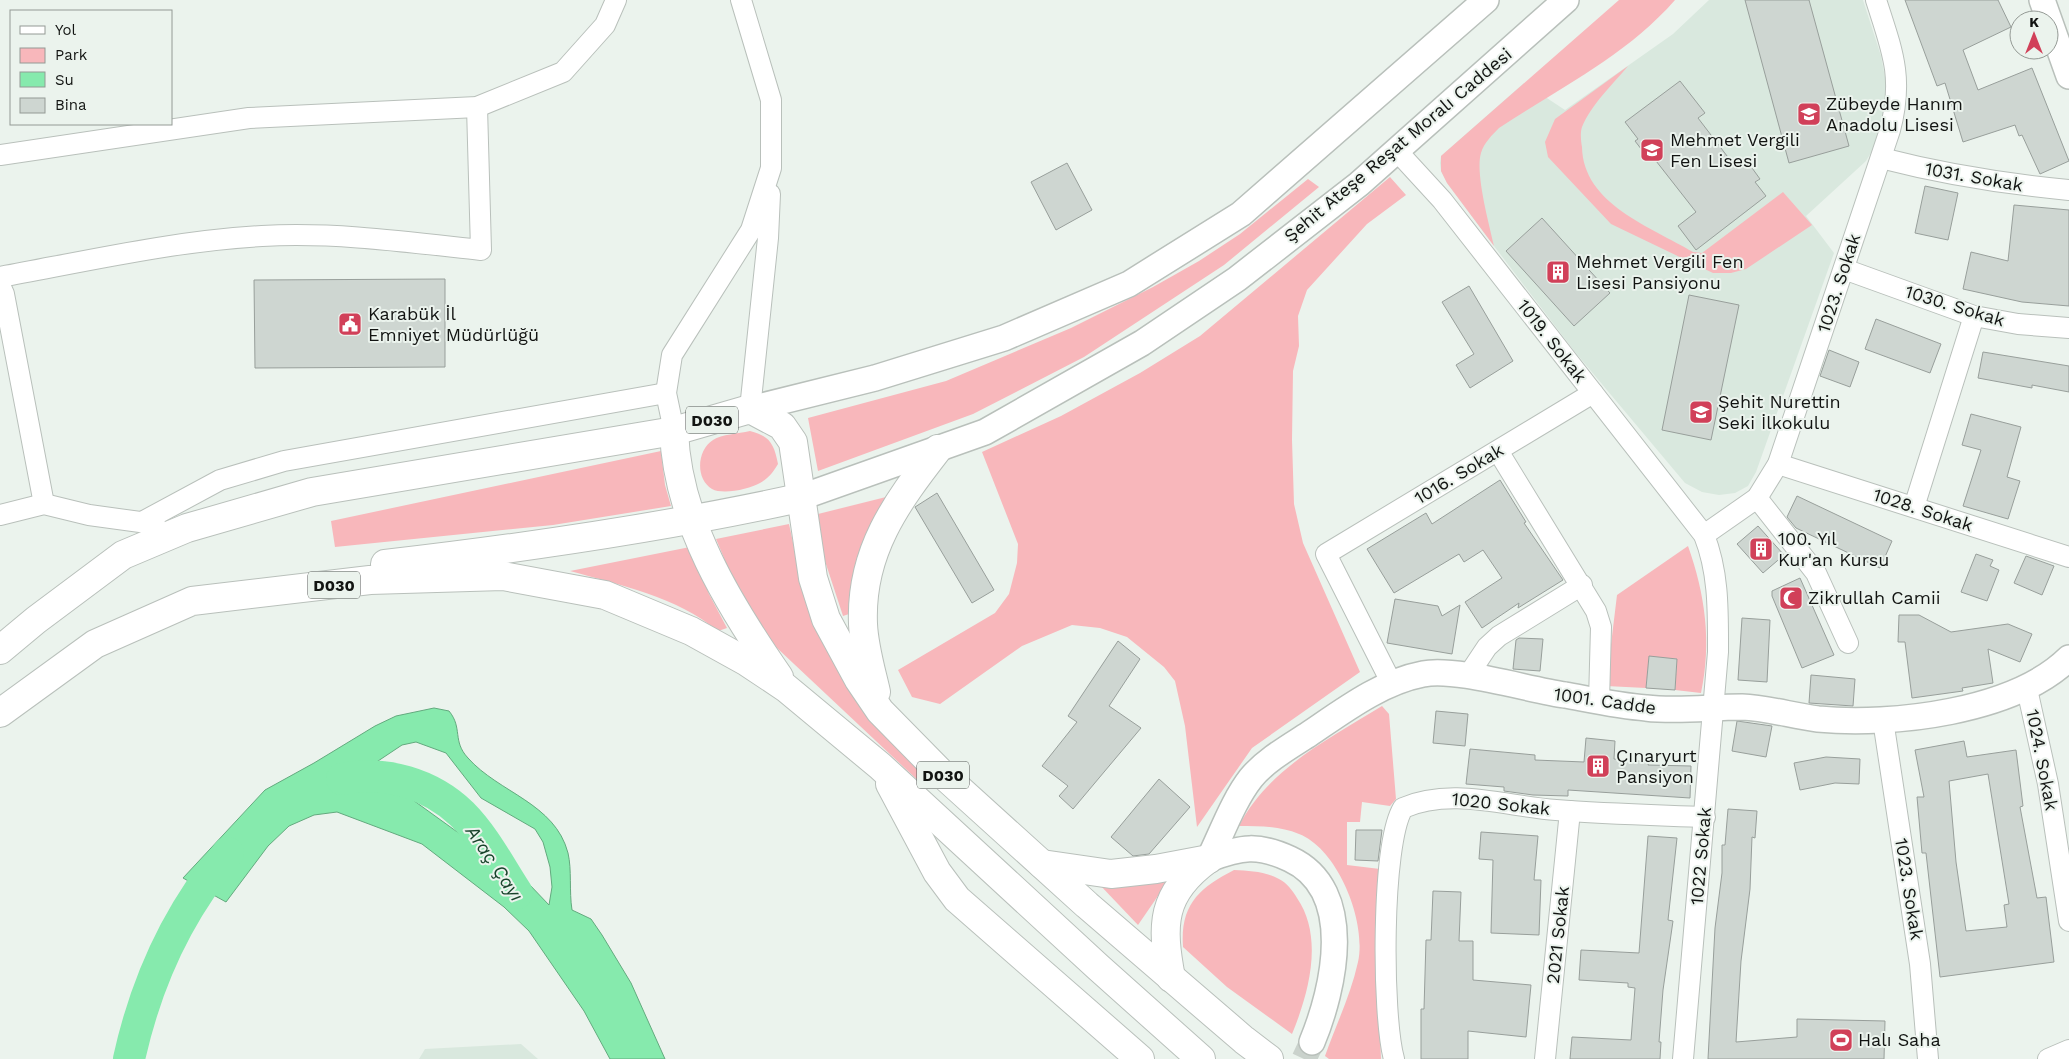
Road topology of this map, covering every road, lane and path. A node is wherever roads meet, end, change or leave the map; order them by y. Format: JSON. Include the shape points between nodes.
{"nodes":[{"id":1,"x":616,"y":0,"type":"edge"},
{"id":2,"x":741,"y":0,"type":"edge"},
{"id":3,"x":1486,"y":0,"type":"edge"},
{"id":4,"x":1566,"y":0,"type":"edge"},
{"id":5,"x":1876,"y":0,"type":"edge"},
{"id":6,"x":2042,"y":0,"type":"edge"},
{"id":7,"x":2069,"y":76,"type":"edge"},
{"id":8,"x":477,"y":107,"type":"junction"},
{"id":9,"x":1397,"y":151,"type":"junction"},
{"id":10,"x":0,"y":155,"type":"edge"},
{"id":11,"x":1881,"y":158,"type":"junction"},
{"id":12,"x":771,"y":168,"type":"junction"},
{"id":13,"x":2069,"y":190,"type":"edge"},
{"id":14,"x":1844,"y":269,"type":"junction"},
{"id":15,"x":0,"y":277,"type":"edge"},
{"id":16,"x":0,"y":285,"type":"edge"},
{"id":17,"x":1974,"y":316,"type":"junction"},
{"id":18,"x":2069,"y":328,"type":"edge"},
{"id":19,"x":666,"y":393,"type":"junction"},
{"id":20,"x":1593,"y":393,"type":"junction"},
{"id":21,"x":750,"y":409,"type":"junction"},
{"id":22,"x":674,"y":431,"type":"junction"},
{"id":23,"x":938,"y":449,"type":"junction"},
{"id":24,"x":1498,"y":451,"type":"junction"},
{"id":25,"x":1778,"y":464,"type":"junction"},
{"id":26,"x":799,"y":498,"type":"junction"},
{"id":27,"x":1757,"y":498,"type":"junction"},
{"id":28,"x":44,"y":504,"type":"junction"},
{"id":29,"x":1914,"y":507,"type":"junction"},
{"id":30,"x":0,"y":515,"type":"edge"},
{"id":31,"x":694,"y":521,"type":"junction"},
{"id":32,"x":142,"y":522,"type":"junction"},
{"id":33,"x":187,"y":528,"type":"junction"},
{"id":34,"x":1704,"y":535,"type":"junction"},
{"id":35,"x":2069,"y":557,"type":"edge"},
{"id":36,"x":1582,"y":585,"type":"junction"},
{"id":37,"x":192,"y":601,"type":"junction"},
{"id":38,"x":36,"y":620,"type":"junction"},
{"id":39,"x":0,"y":625,"type":"edge"},
{"id":40,"x":1848,"y":643,"type":"dead end"},
{"id":41,"x":0,"y":650,"type":"edge"},
{"id":42,"x":2069,"y":658,"type":"edge"},
{"id":43,"x":1467,"y":677,"type":"junction"},
{"id":44,"x":1392,"y":684,"type":"junction"},
{"id":45,"x":786,"y":688,"type":"junction"},
{"id":46,"x":2028,"y":689,"type":"junction"},
{"id":47,"x":1599,"y":701,"type":"junction"},
{"id":48,"x":1714,"y":709,"type":"junction"},
{"id":49,"x":880,"y":710,"type":"junction"},
{"id":50,"x":0,"y":713,"type":"edge"},
{"id":51,"x":1883,"y":720,"type":"junction"},
{"id":52,"x":880,"y":766,"type":"junction"},
{"id":53,"x":1570,"y":811,"type":"junction"},
{"id":54,"x":1705,"y":817,"type":"junction"},
{"id":55,"x":1209,"y":859,"type":"junction"},
{"id":56,"x":1042,"y":864,"type":"junction"},
{"id":57,"x":2066,"y":881,"type":"edge"},
{"id":58,"x":2069,"y":921,"type":"edge"},
{"id":59,"x":1171,"y":978,"type":"junction"},
{"id":60,"x":1312,"y":1042,"type":"tunnel mouth"},
{"id":61,"x":2069,"y":1050,"type":"edge"},
{"id":62,"x":1140,"y":1059,"type":"edge"},
{"id":63,"x":1201,"y":1059,"type":"edge"},
{"id":64,"x":1270,"y":1059,"type":"edge"},
{"id":65,"x":1394,"y":1059,"type":"edge"},
{"id":66,"x":1545,"y":1059,"type":"edge"},
{"id":67,"x":1683,"y":1059,"type":"edge"},
{"id":68,"x":1928,"y":1059,"type":"edge"},
{"id":69,"x":2048,"y":1059,"type":"edge"}],
"edges":[{"from":1,"to":8,"type":"street","via":[[606,25],[563,72]]},
{"from":2,"to":12,"type":"street","via":[[771,100]]},
{"from":3,"to":21,"type":"main road","via":[[1241,214],[1129,284],[1004,338],[875,378]]},
{"from":4,"to":9,"type":"main road","name":"Şehit Ateşe Reşat Moralı Caddesi"},
{"from":5,"to":11,"type":"street","name":"1023. Sokak","via":[[1894,54],[1897,80],[1894,116]]},
{"from":6,"to":7,"type":"main road"},
{"from":8,"to":10,"type":"street","via":[[249,118]]},
{"from":8,"to":15,"type":"street","via":[[481,250],[356,236],[264,236],[177,244]]},
{"from":9,"to":20,"type":"street","name":"1019. Sokak","via":[[1442,200]]},
{"from":9,"to":23,"type":"main road","name":"Şehit Ateşe Reşat Moralı Caddesi","via":[[1237,279],[1142,344],[985,432]]},
{"from":11,"to":13,"type":"street","name":"1031. Sokak","via":[[2017,186]]},
{"from":11,"to":14,"type":"street","name":"1023. Sokak"},
{"from":12,"to":19,"type":"street","via":[[751,230],[672,355]]},
{"from":12,"to":21,"type":"street","via":[[768,238]]},
{"from":14,"to":17,"type":"street","name":"1030. Sokak"},
{"from":14,"to":25,"type":"street","name":"1023. Sokak"},
{"from":16,"to":28,"type":"street"},
{"from":17,"to":18,"type":"street","name":"1030. Sokak"},
{"from":17,"to":29,"type":"street"},
{"from":19,"to":22,"type":"street"},
{"from":19,"to":32,"type":"street","via":[[284,461],[220,480]]},
{"from":20,"to":24,"type":"street","name":"1016. Sokak"},
{"from":20,"to":34,"type":"street","name":"1019. Sokak"},
{"from":21,"to":22,"type":"highway","number":"D030"},
{"from":21,"to":26,"type":"highway","number":"D030","via":[[782,426],[793,442]]},
{"from":22,"to":31,"type":"highway","via":[[675,456],[684,497]]},
{"from":22,"to":33,"type":"highway","number":"D030","via":[[312,492]]},
{"from":23,"to":26,"type":"main road","name":"Şehit Ateşe Reşat Moralı Caddesi"},
{"from":23,"to":49,"type":"highway","via":[[889,516],[869,565],[863,623]]},
{"from":24,"to":36,"type":"street"},
{"from":24,"to":44,"type":"street","name":"1016. Sokak","via":[[1326,554]]},
{"from":25,"to":27,"type":"street","name":"1023. Sokak"},
{"from":25,"to":29,"type":"street","name":"1028. Sokak"},
{"from":26,"to":31,"type":"highway"},
{"from":26,"to":49,"type":"highway","number":"D030","via":[[813,578],[826,619],[859,680]]},
{"from":27,"to":34,"type":"street","name":"1023. Sokak"},
{"from":27,"to":40,"type":"street","via":[[1816,573]]},
{"from":28,"to":30,"type":"street"},
{"from":28,"to":32,"type":"street","via":[[90,515]]},
{"from":29,"to":35,"type":"street","name":"1028. Sokak"},
{"from":31,"to":37,"type":"highway","via":[[480,553],[296,574]]},
{"from":31,"to":45,"type":"highway","via":[[736,615]]},
{"from":32,"to":33,"type":"street"},
{"from":33,"to":38,"type":"highway","number":"D030","via":[[123,555]]},
{"from":34,"to":48,"type":"street","name":"1022 Sokak","via":[[1712,556],[1716,585],[1718,652]]},
{"from":36,"to":43,"type":"street","via":[[1499,636],[1487,647]]},
{"from":36,"to":47,"type":"street","via":[[1602,627]]},
{"from":37,"to":45,"type":"highway","number":"D030","via":[[370,580],[503,576],[605,595],[692,631]]},
{"from":37,"to":50,"type":"highway","number":"D030","via":[[95,644]]},
{"from":38,"to":39,"type":"highway"},
{"from":38,"to":41,"type":"highway","number":"D030"},
{"from":42,"to":46,"type":"main road","name":"1001. Cadde"},
{"from":43,"to":44,"type":"main road","name":"1001. Cadde","via":[[1437,672]]},
{"from":43,"to":47,"type":"main road","name":"1001. Cadde"},
{"from":44,"to":55,"type":"main road","name":"1001. Cadde","via":[[1354,704],[1292,745],[1252,777]]},
{"from":45,"to":52,"type":"highway","number":"D030"},
{"from":46,"to":51,"type":"main road","name":"1001. Cadde","via":[[1952,710]]},
{"from":46,"to":57,"type":"street","name":"1024. Sokak"},
{"from":47,"to":48,"type":"main road","name":"1001. Cadde","via":[[1646,708]]},
{"from":48,"to":51,"type":"main road","name":"1001. Cadde","via":[[1744,707],[1818,719]]},
{"from":48,"to":54,"type":"street","name":"1022 Sokak"},
{"from":49,"to":56,"type":"highway","number":"D030","via":[[939,771]]},
{"from":51,"to":68,"type":"street","name":"1023. Sokak","via":[[1920,964]]},
{"from":52,"to":62,"type":"highway","via":[[937,872],[957,900]]},
{"from":52,"to":63,"type":"highway","number":"D030"},
{"from":53,"to":54,"type":"street","name":"1020 Sokak"},
{"from":53,"to":65,"type":"street","name":"1020 Sokak","via":[[1453,797],[1419,800],[1402,808],[1394,831],[1385,932]]},
{"from":53,"to":66,"type":"street","name":"2021 Sokak"},
{"from":54,"to":67,"type":"street","name":"1022 Sokak"},
{"from":55,"to":56,"type":"highway","via":[[1156,870],[1111,874]]},
{"from":55,"to":59,"type":"highway","via":[[1187,876],[1169,905],[1166,937]]},
{"from":55,"to":60,"type":"main road","via":[[1244,848],[1264,848],[1297,862],[1320,885],[1329,903],[1332,923],[1333,974],[1324,1013]]},
{"from":56,"to":59,"type":"highway","number":"D030"},
{"from":57,"to":58,"type":"street","name":"1024. Sokak"},
{"from":59,"to":64,"type":"highway","number":"D030"},
{"from":61,"to":69,"type":"street"}]}
